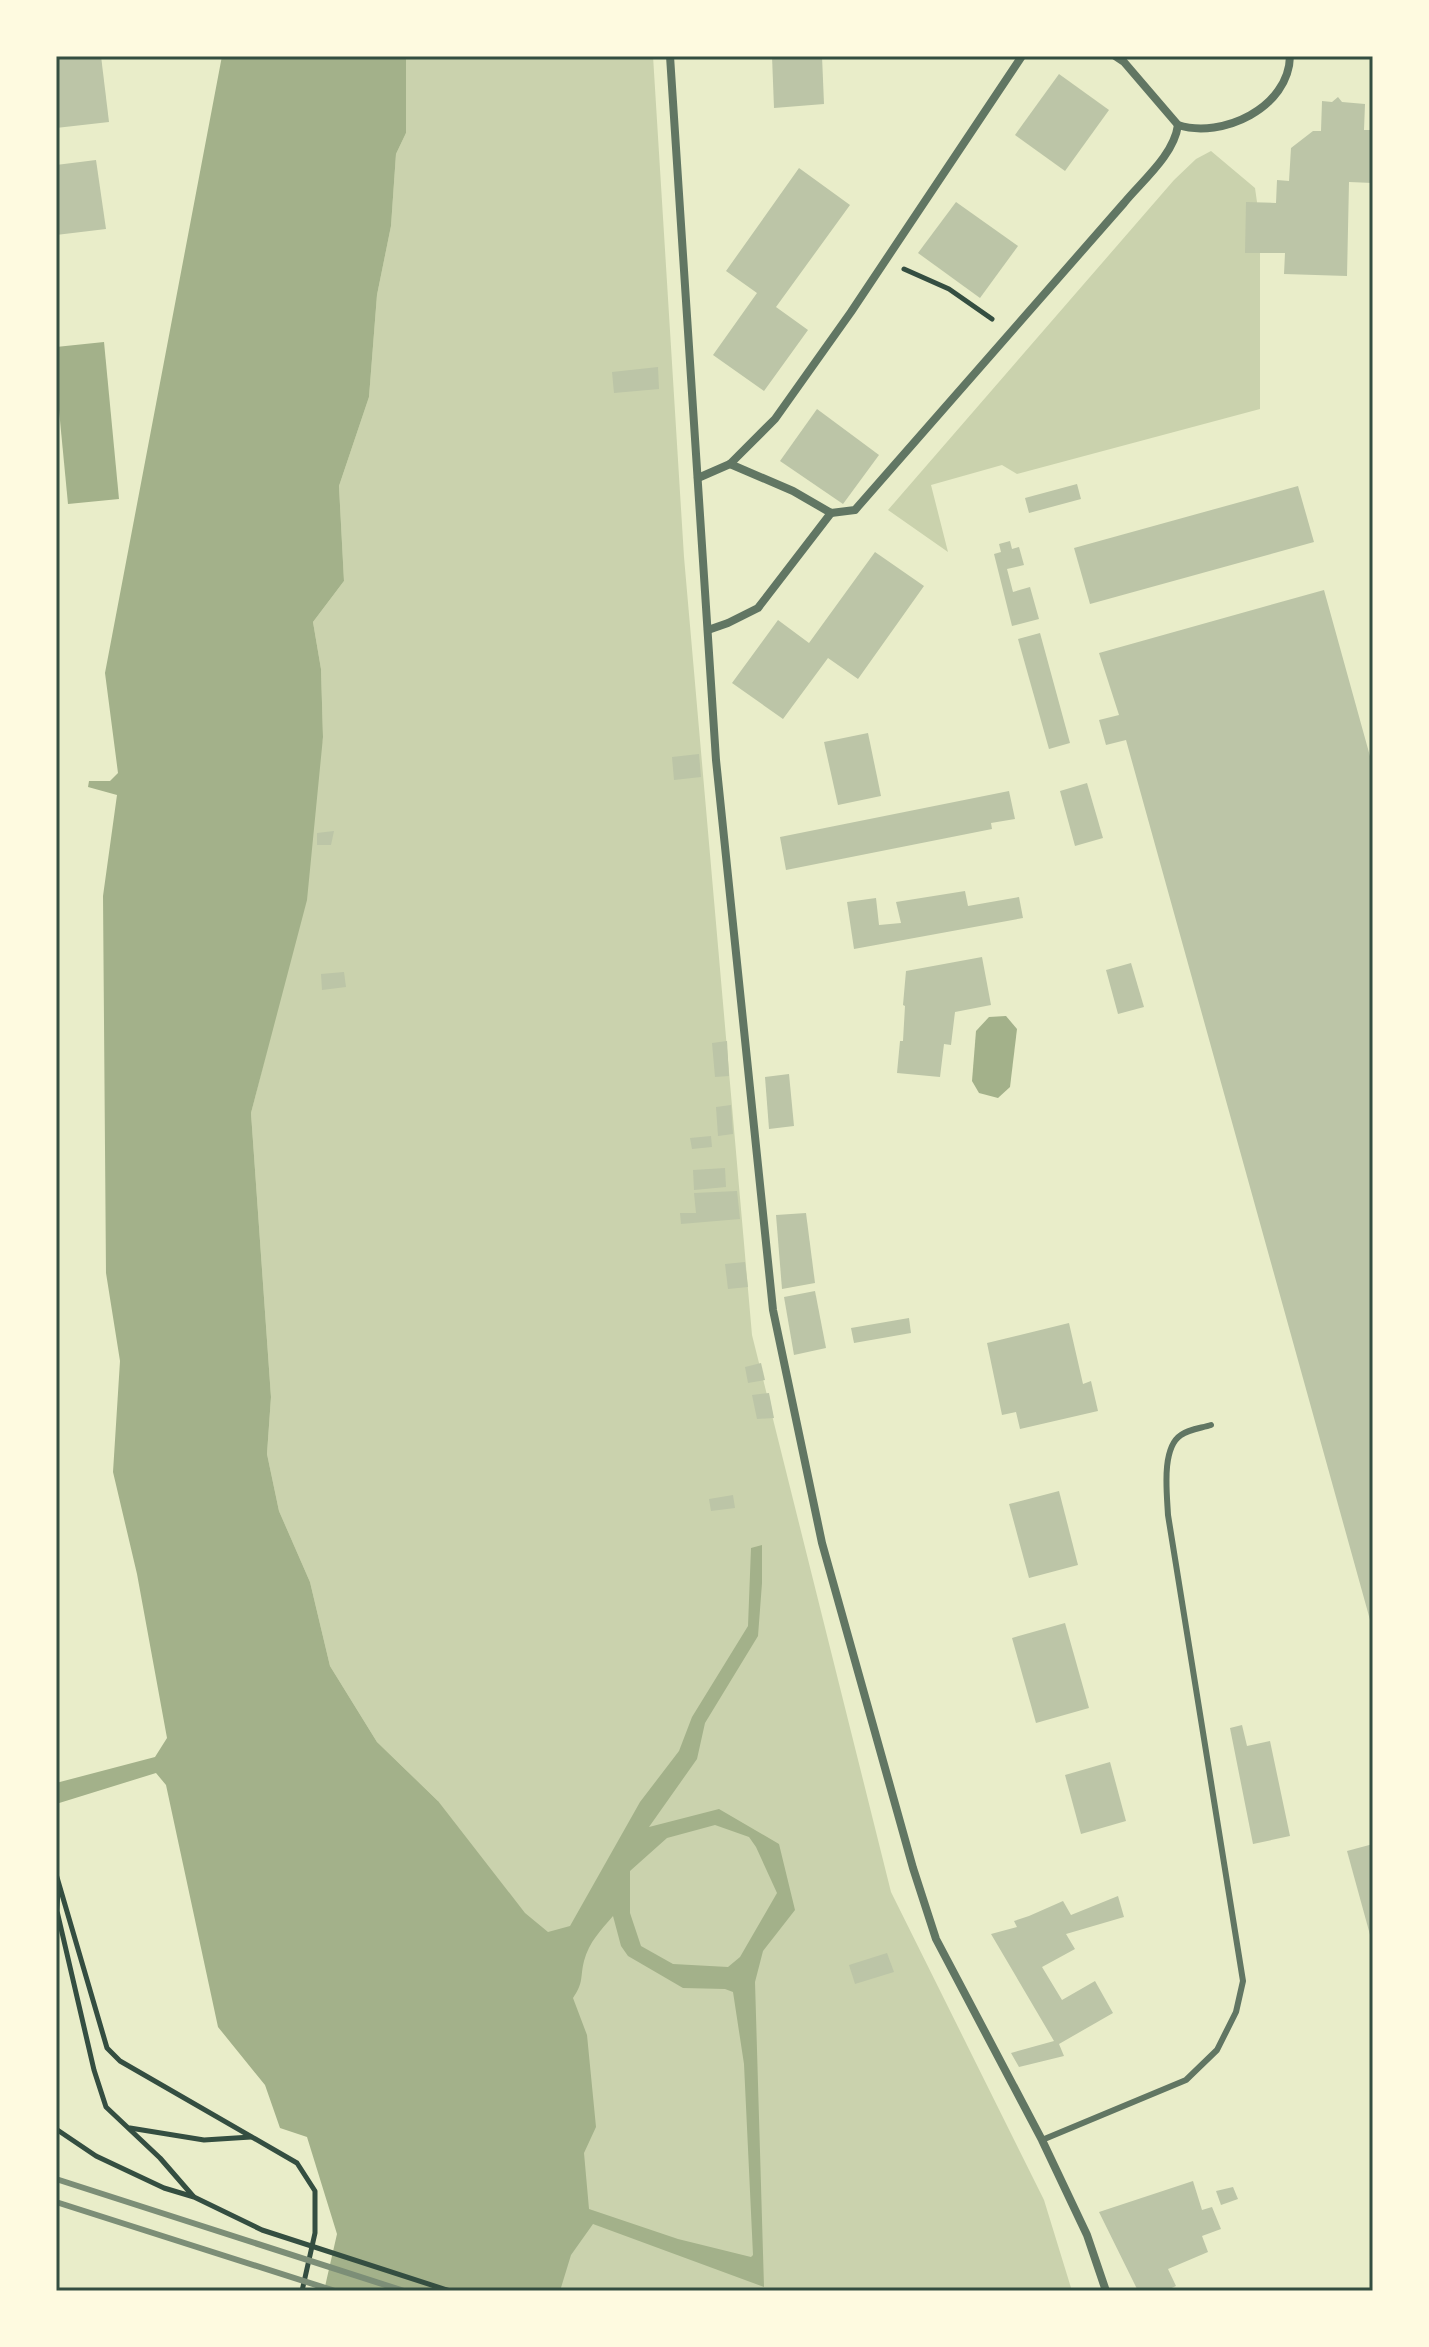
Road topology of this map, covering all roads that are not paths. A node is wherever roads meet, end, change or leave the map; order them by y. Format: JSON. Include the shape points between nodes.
{"nodes":[{"id":1,"x":670,"y":56,"type":"edge"},
{"id":2,"x":1022,"y":56,"type":"edge"},
{"id":3,"x":1115,"y":56,"type":"edge"},
{"id":4,"x":1290,"y":56,"type":"edge"},
{"id":5,"x":1178,"y":125,"type":"junction"},
{"id":6,"x":730,"y":464,"type":"junction"},
{"id":7,"x":698,"y":478,"type":"junction"},
{"id":8,"x":831,"y":513,"type":"junction"},
{"id":9,"x":708,"y":630,"type":"junction"},
{"id":10,"x":1211,"y":1425,"type":"dead end"},
{"id":11,"x":1042,"y":2140,"type":"junction"},
{"id":12,"x":1106,"y":2291,"type":"edge"}],
"edges":[{"from":1,"to":7,"type":"street"},
{"from":2,"to":6,"type":"street","via":[[775,419]]},
{"from":3,"to":5,"type":"street"},
{"from":4,"to":5,"type":"street","via":[[1284,84],[1256,113],[1205,128]]},
{"from":5,"to":8,"type":"street","via":[[1167,151],[1133,193],[882,482],[855,510]]},
{"from":6,"to":7,"type":"street"},
{"from":6,"to":8,"type":"street"},
{"from":7,"to":9,"type":"street"},
{"from":8,"to":9,"type":"street","via":[[758,608]]},
{"from":9,"to":11,"type":"street","via":[[716,760],[773,1310],[822,1543],[936,1939]]},
{"from":10,"to":11,"type":"lane","via":[[1185,1433],[1172,1446],[1168,1515],[1243,1981],[1236,2012],[1217,2050],[1186,2080]]},
{"from":11,"to":12,"type":"street","via":[[1087,2235]]}]}
